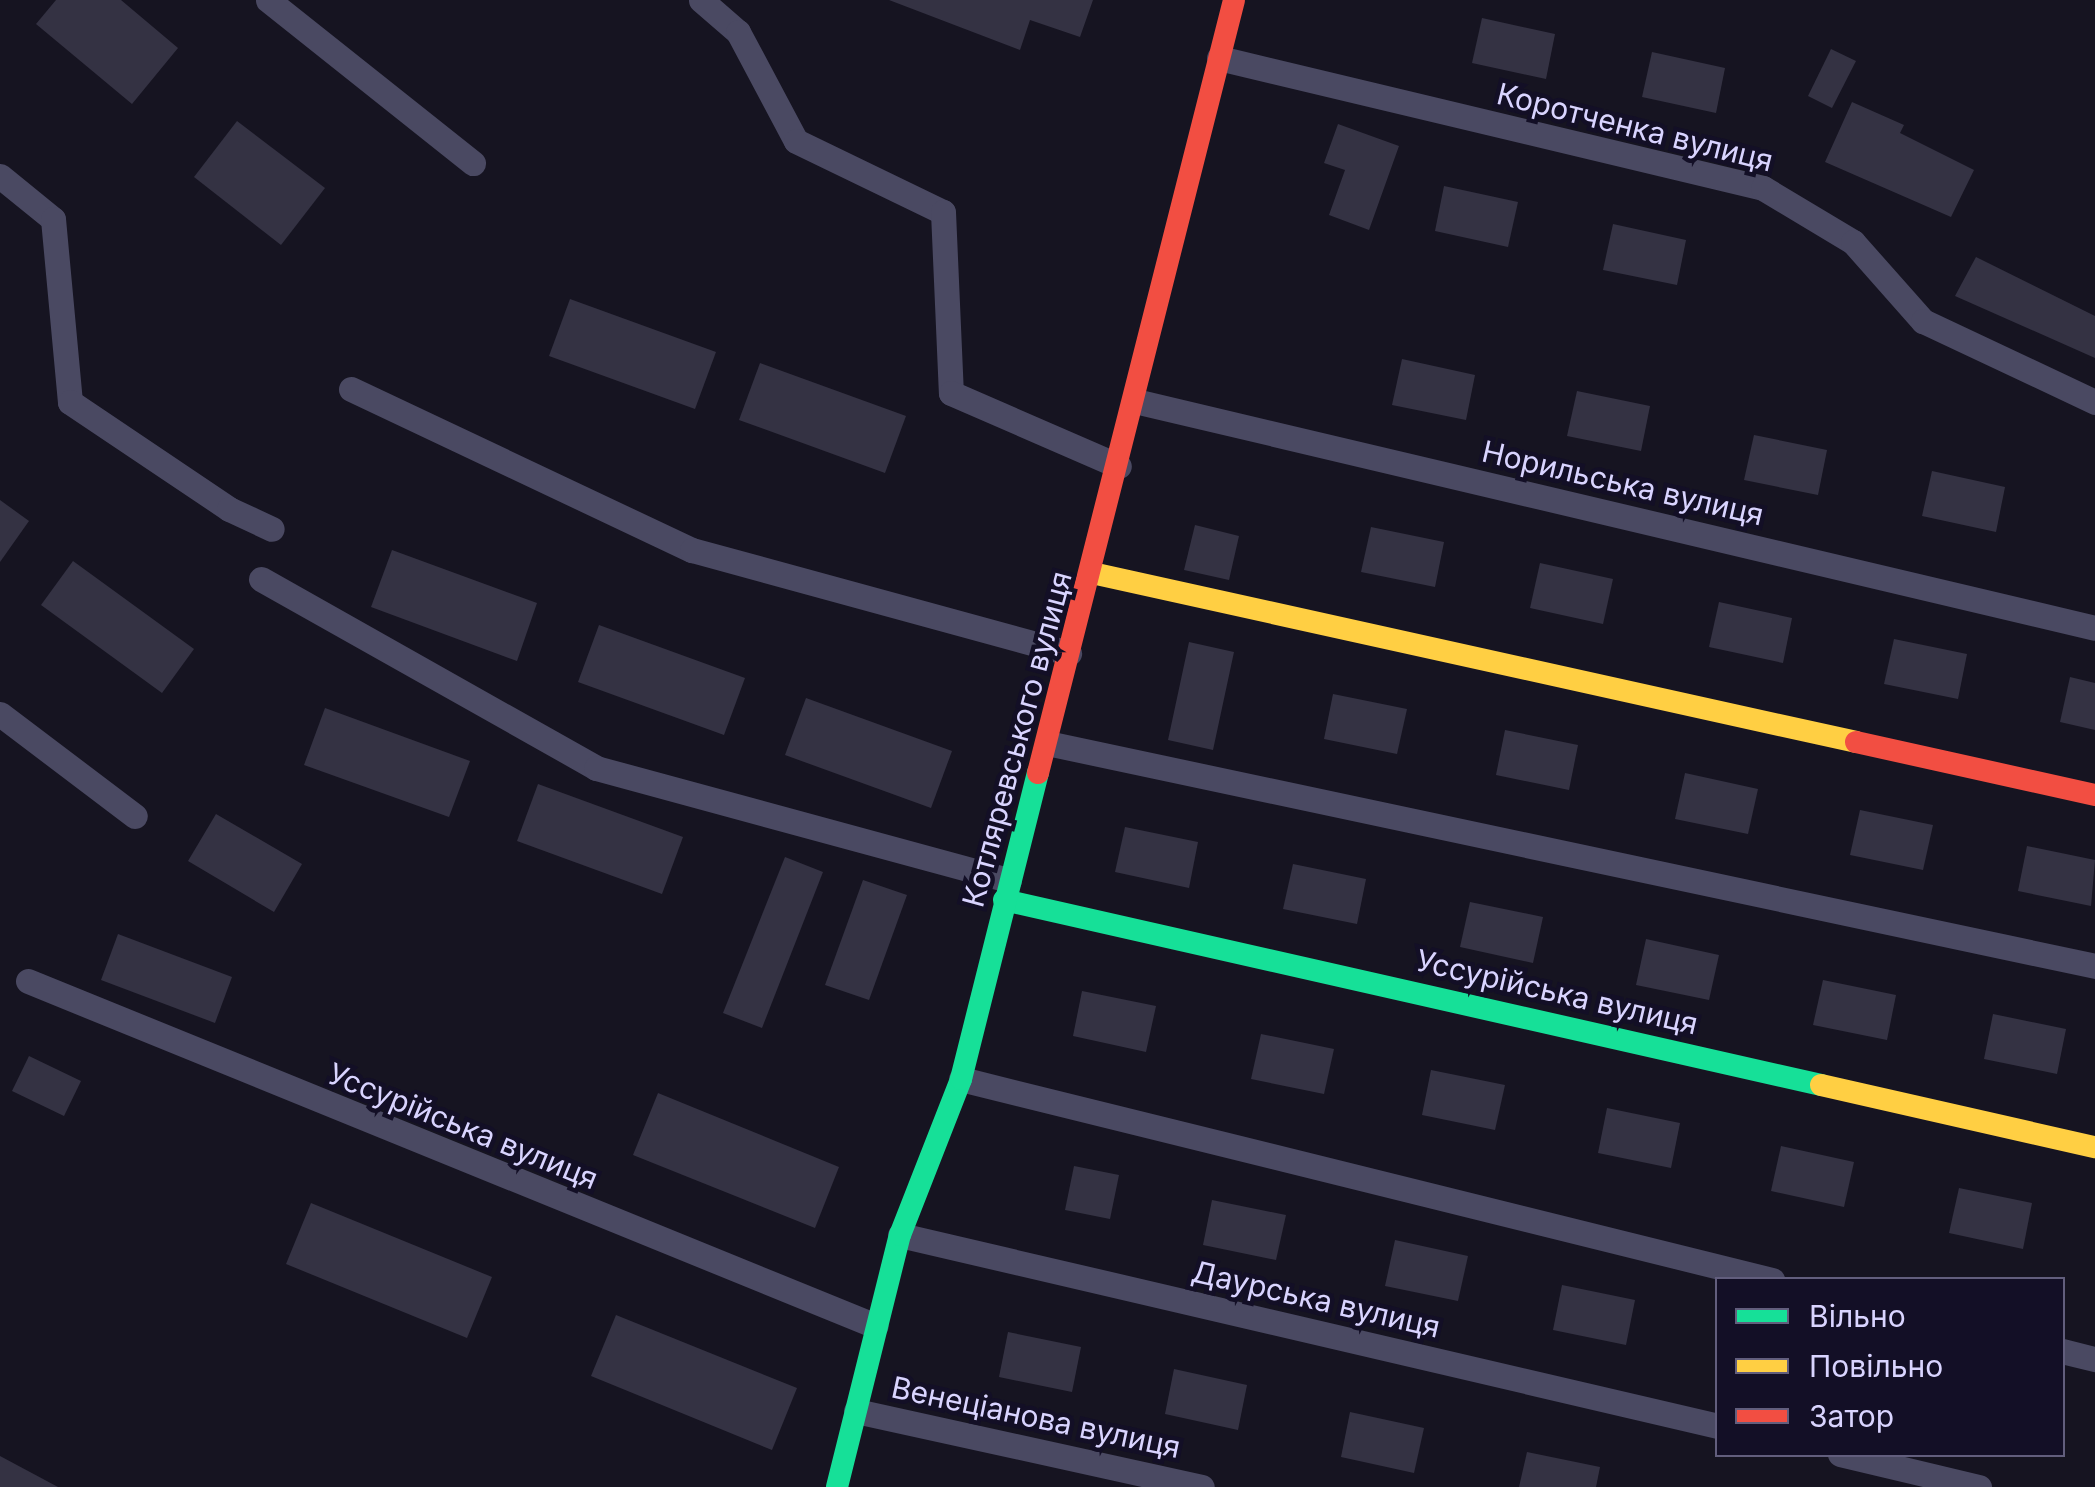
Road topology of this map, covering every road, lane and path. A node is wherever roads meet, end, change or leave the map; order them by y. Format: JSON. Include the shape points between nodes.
{"nodes":[{"id":1,"x":268,"y":0,"type":"edge"},
{"id":2,"x":701,"y":0,"type":"edge"},
{"id":3,"x":1234,"y":0,"type":"edge"},
{"id":4,"x":1219,"y":58,"type":"junction"},
{"id":5,"x":473,"y":163,"type":"dead end"},
{"id":6,"x":0,"y":176,"type":"edge"},
{"id":7,"x":352,"y":389,"type":"dead end"},
{"id":8,"x":1135,"y":401,"type":"junction"},
{"id":9,"x":2095,"y":402,"type":"edge"},
{"id":10,"x":1119,"y":466,"type":"junction"},
{"id":11,"x":272,"y":529,"type":"dead end"},
{"id":12,"x":1092,"y":573,"type":"junction"},
{"id":13,"x":261,"y":580,"type":"dead end"},
{"id":14,"x":2095,"y":628,"type":"edge"},
{"id":15,"x":1069,"y":653,"type":"junction"},
{"id":16,"x":0,"y":714,"type":"edge"},
{"id":17,"x":1047,"y":743,"type":"junction"},
{"id":18,"x":2095,"y":795,"type":"edge"},
{"id":19,"x":135,"y":816,"type":"dead end"},
{"id":20,"x":1007,"y":890,"type":"junction"},
{"id":21,"x":2095,"y":966,"type":"edge"},
{"id":22,"x":28,"y":981,"type":"dead end"},
{"id":23,"x":960,"y":1080,"type":"junction"},
{"id":24,"x":2095,"y":1147,"type":"edge"},
{"id":25,"x":900,"y":1235,"type":"junction"},
{"id":26,"x":1760,"y":1277,"type":"edge"},
{"id":27,"x":876,"y":1326,"type":"junction"},
{"id":28,"x":2065,"y":1352,"type":"edge"},
{"id":29,"x":2095,"y":1359,"type":"edge"},
{"id":30,"x":856,"y":1411,"type":"junction"},
{"id":31,"x":1715,"y":1425,"type":"edge"},
{"id":32,"x":1853,"y":1457,"type":"edge"},
{"id":33,"x":837,"y":1487,"type":"edge"},
{"id":34,"x":1202,"y":1487,"type":"edge"},
{"id":35,"x":1979,"y":1487,"type":"edge"}],
"edges":[{"from":1,"to":5,"type":"street"},
{"from":2,"to":10,"type":"street","via":[[738,32],[796,141],[944,212],[951,394]]},
{"from":3,"to":4,"type":"street","name":"Котляревського вулиця"},
{"from":4,"to":8,"type":"street","name":"Котляревського вулиця"},
{"from":4,"to":9,"type":"street","name":"Коротченка вулиця","via":[[1763,188],[1853,242],[1924,321]]},
{"from":6,"to":11,"type":"street","via":[[54,220],[70,402],[228,508]]},
{"from":7,"to":15,"type":"street","via":[[692,550]]},
{"from":8,"to":10,"type":"street","name":"Котляревського вулиця"},
{"from":8,"to":14,"type":"street","name":"Норильська вулиця"},
{"from":10,"to":12,"type":"street","name":"Котляревського вулиця"},
{"from":12,"to":15,"type":"street","name":"Котляревського вулиця"},
{"from":12,"to":18,"type":"street"},
{"from":13,"to":20,"type":"street","name":"Уссурійська вулиця","via":[[596,768]]},
{"from":15,"to":17,"type":"street","name":"Котляревського вулиця"},
{"from":16,"to":19,"type":"street"},
{"from":17,"to":20,"type":"street","name":"Котляревського вулиця"},
{"from":17,"to":21,"type":"street"},
{"from":20,"to":23,"type":"street","name":"Котляревського вулиця"},
{"from":20,"to":24,"type":"street","name":"Уссурійська вулиця"},
{"from":22,"to":27,"type":"street","name":"Уссурійська вулиця"},
{"from":23,"to":25,"type":"street","name":"Котляревського вулиця"},
{"from":23,"to":26,"type":"street"},
{"from":25,"to":27,"type":"street","name":"Котляревського вулиця"},
{"from":25,"to":31,"type":"street","name":"Даурська вулиця"},
{"from":27,"to":30,"type":"street","name":"Котляревського вулиця"},
{"from":28,"to":29,"type":"street"},
{"from":30,"to":33,"type":"street","name":"Котляревського вулиця"},
{"from":30,"to":34,"type":"street","name":"Венеціанова вулиця"},
{"from":32,"to":35,"type":"street"}]}
